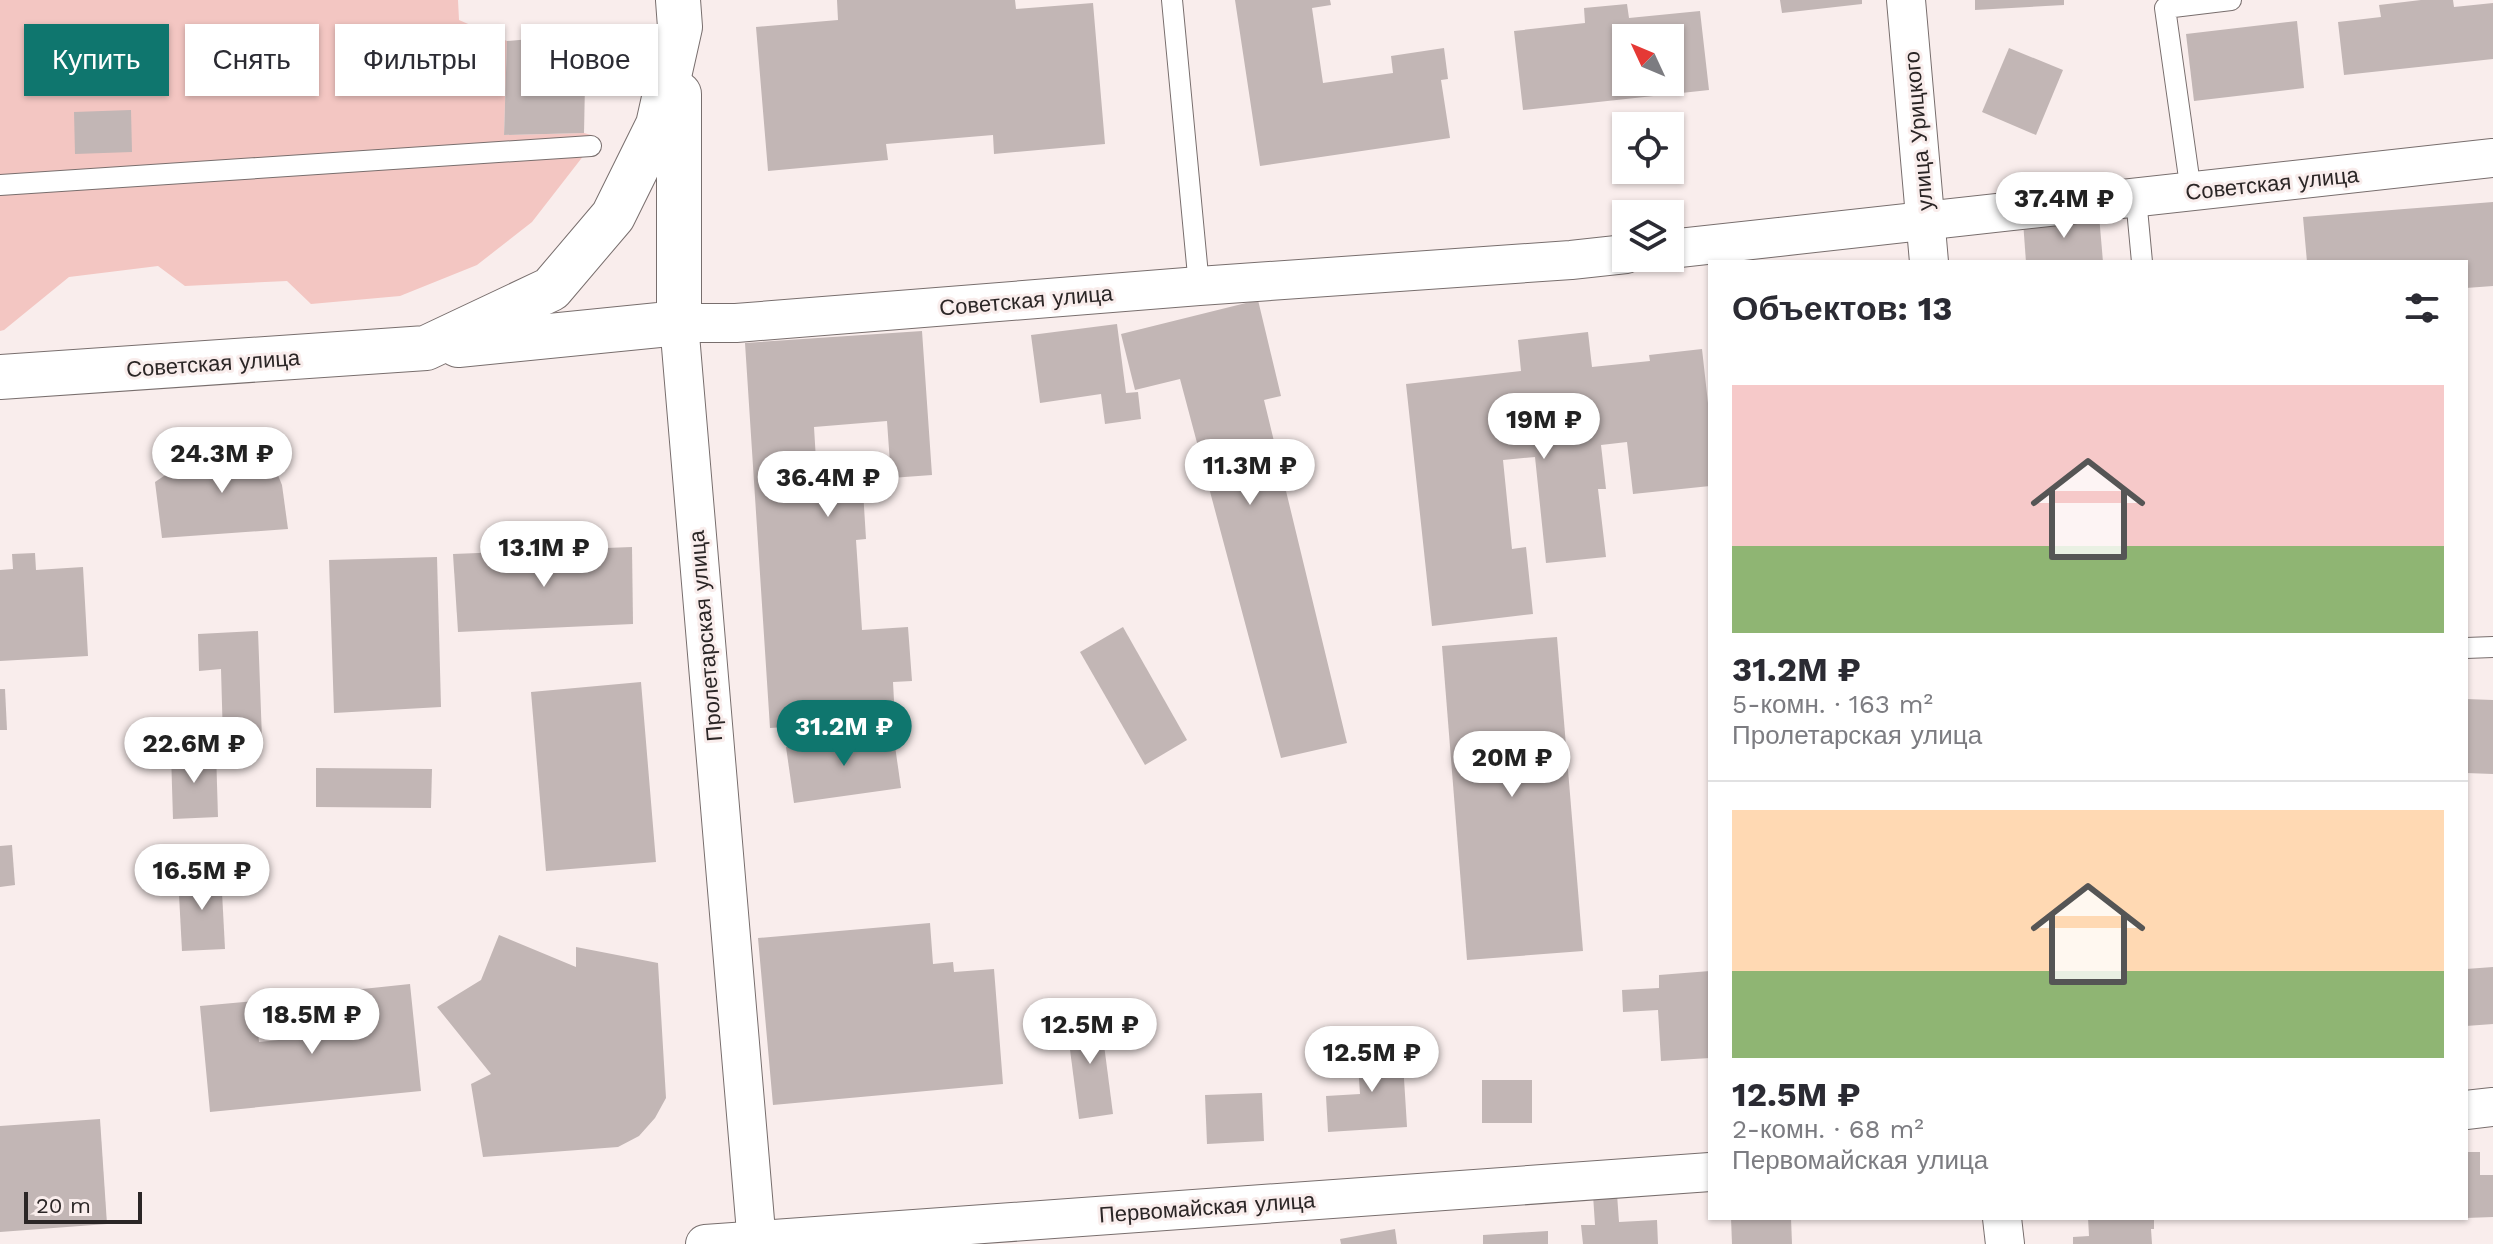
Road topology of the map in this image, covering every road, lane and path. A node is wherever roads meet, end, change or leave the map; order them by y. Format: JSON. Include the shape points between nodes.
{"nodes":[{"id":1,"x":1172,"y":0,"type":"edge"},
{"id":2,"x":1906,"y":0,"type":"edge"},
{"id":3,"x":2231,"y":0,"type":"edge"},
{"id":4,"x":679,"y":14,"type":"edge"},
{"id":5,"x":591,"y":146,"type":"dead end"},
{"id":6,"x":2493,"y":158,"type":"edge"},
{"id":7,"x":0,"y":185,"type":"edge"},
{"id":8,"x":2191,"y":192,"type":"junction"},
{"id":9,"x":2136,"y":198,"type":"junction"},
{"id":10,"x":1927,"y":221,"type":"junction"},
{"id":11,"x":1684,"y":247,"type":"edge"},
{"id":12,"x":1612,"y":255,"type":"edge"},
{"id":13,"x":1929,"y":260,"type":"edge"},
{"id":14,"x":2142,"y":260,"type":"edge"},
{"id":15,"x":1199,"y":286,"type":"junction"},
{"id":16,"x":551,"y":289,"type":"joint"},
{"id":17,"x":679,"y":323,"type":"junction"},
{"id":18,"x":426,"y":348,"type":"junction"},
{"id":19,"x":0,"y":377,"type":"edge"},
{"id":20,"x":2493,"y":647,"type":"edge"},
{"id":21,"x":2468,"y":648,"type":"edge"},
{"id":22,"x":2493,"y":1107,"type":"edge"},
{"id":23,"x":2468,"y":1110,"type":"edge"},
{"id":24,"x":1708,"y":1172,"type":"edge"},
{"id":25,"x":2002,"y":1220,"type":"edge"},
{"id":26,"x":757,"y":1241,"type":"edge"},
{"id":27,"x":705,"y":1244,"type":"edge"},
{"id":28,"x":2005,"y":1244,"type":"edge"}],
"edges":[{"from":1,"to":15,"type":"lane"},
{"from":2,"to":10,"type":"street","name":"улица Урицкого"},
{"from":3,"to":8,"type":"lane","via":[[2165,8]]},
{"from":4,"to":16,"type":"main road","name":"Пролетарская улица","via":[[658,125],[613,216]]},
{"from":4,"to":17,"type":"main road","name":"Пролетарская улица"},
{"from":5,"to":7,"type":"lane"},
{"from":6,"to":8,"type":"street","name":"Советская улица"},
{"from":8,"to":9,"type":"street","name":"Советская улица"},
{"from":9,"to":10,"type":"street","name":"Советская улица"},
{"from":9,"to":14,"type":"lane"},
{"from":10,"to":11,"type":"street","name":"Советская улица"},
{"from":10,"to":13,"type":"street","name":"улица Урицкого"},
{"from":12,"to":15,"type":"street","name":"Советская улица"},
{"from":15,"to":17,"type":"street","name":"Советская улица","via":[[736,323]]},
{"from":16,"to":18,"type":"main road","name":"Советская улица"},
{"from":17,"to":18,"type":"main road","name":"Советская улица"},
{"from":17,"to":26,"type":"street","name":"Пролетарская улица"},
{"from":18,"to":19,"type":"main road","name":"Советская улица"},
{"from":20,"to":21,"type":"lane"},
{"from":22,"to":23,"type":"street"},
{"from":24,"to":26,"type":"street","name":"Первомайская улица"},
{"from":25,"to":28,"type":"street"},
{"from":26,"to":27,"type":"street","name":"Первомайская улица"}]}
